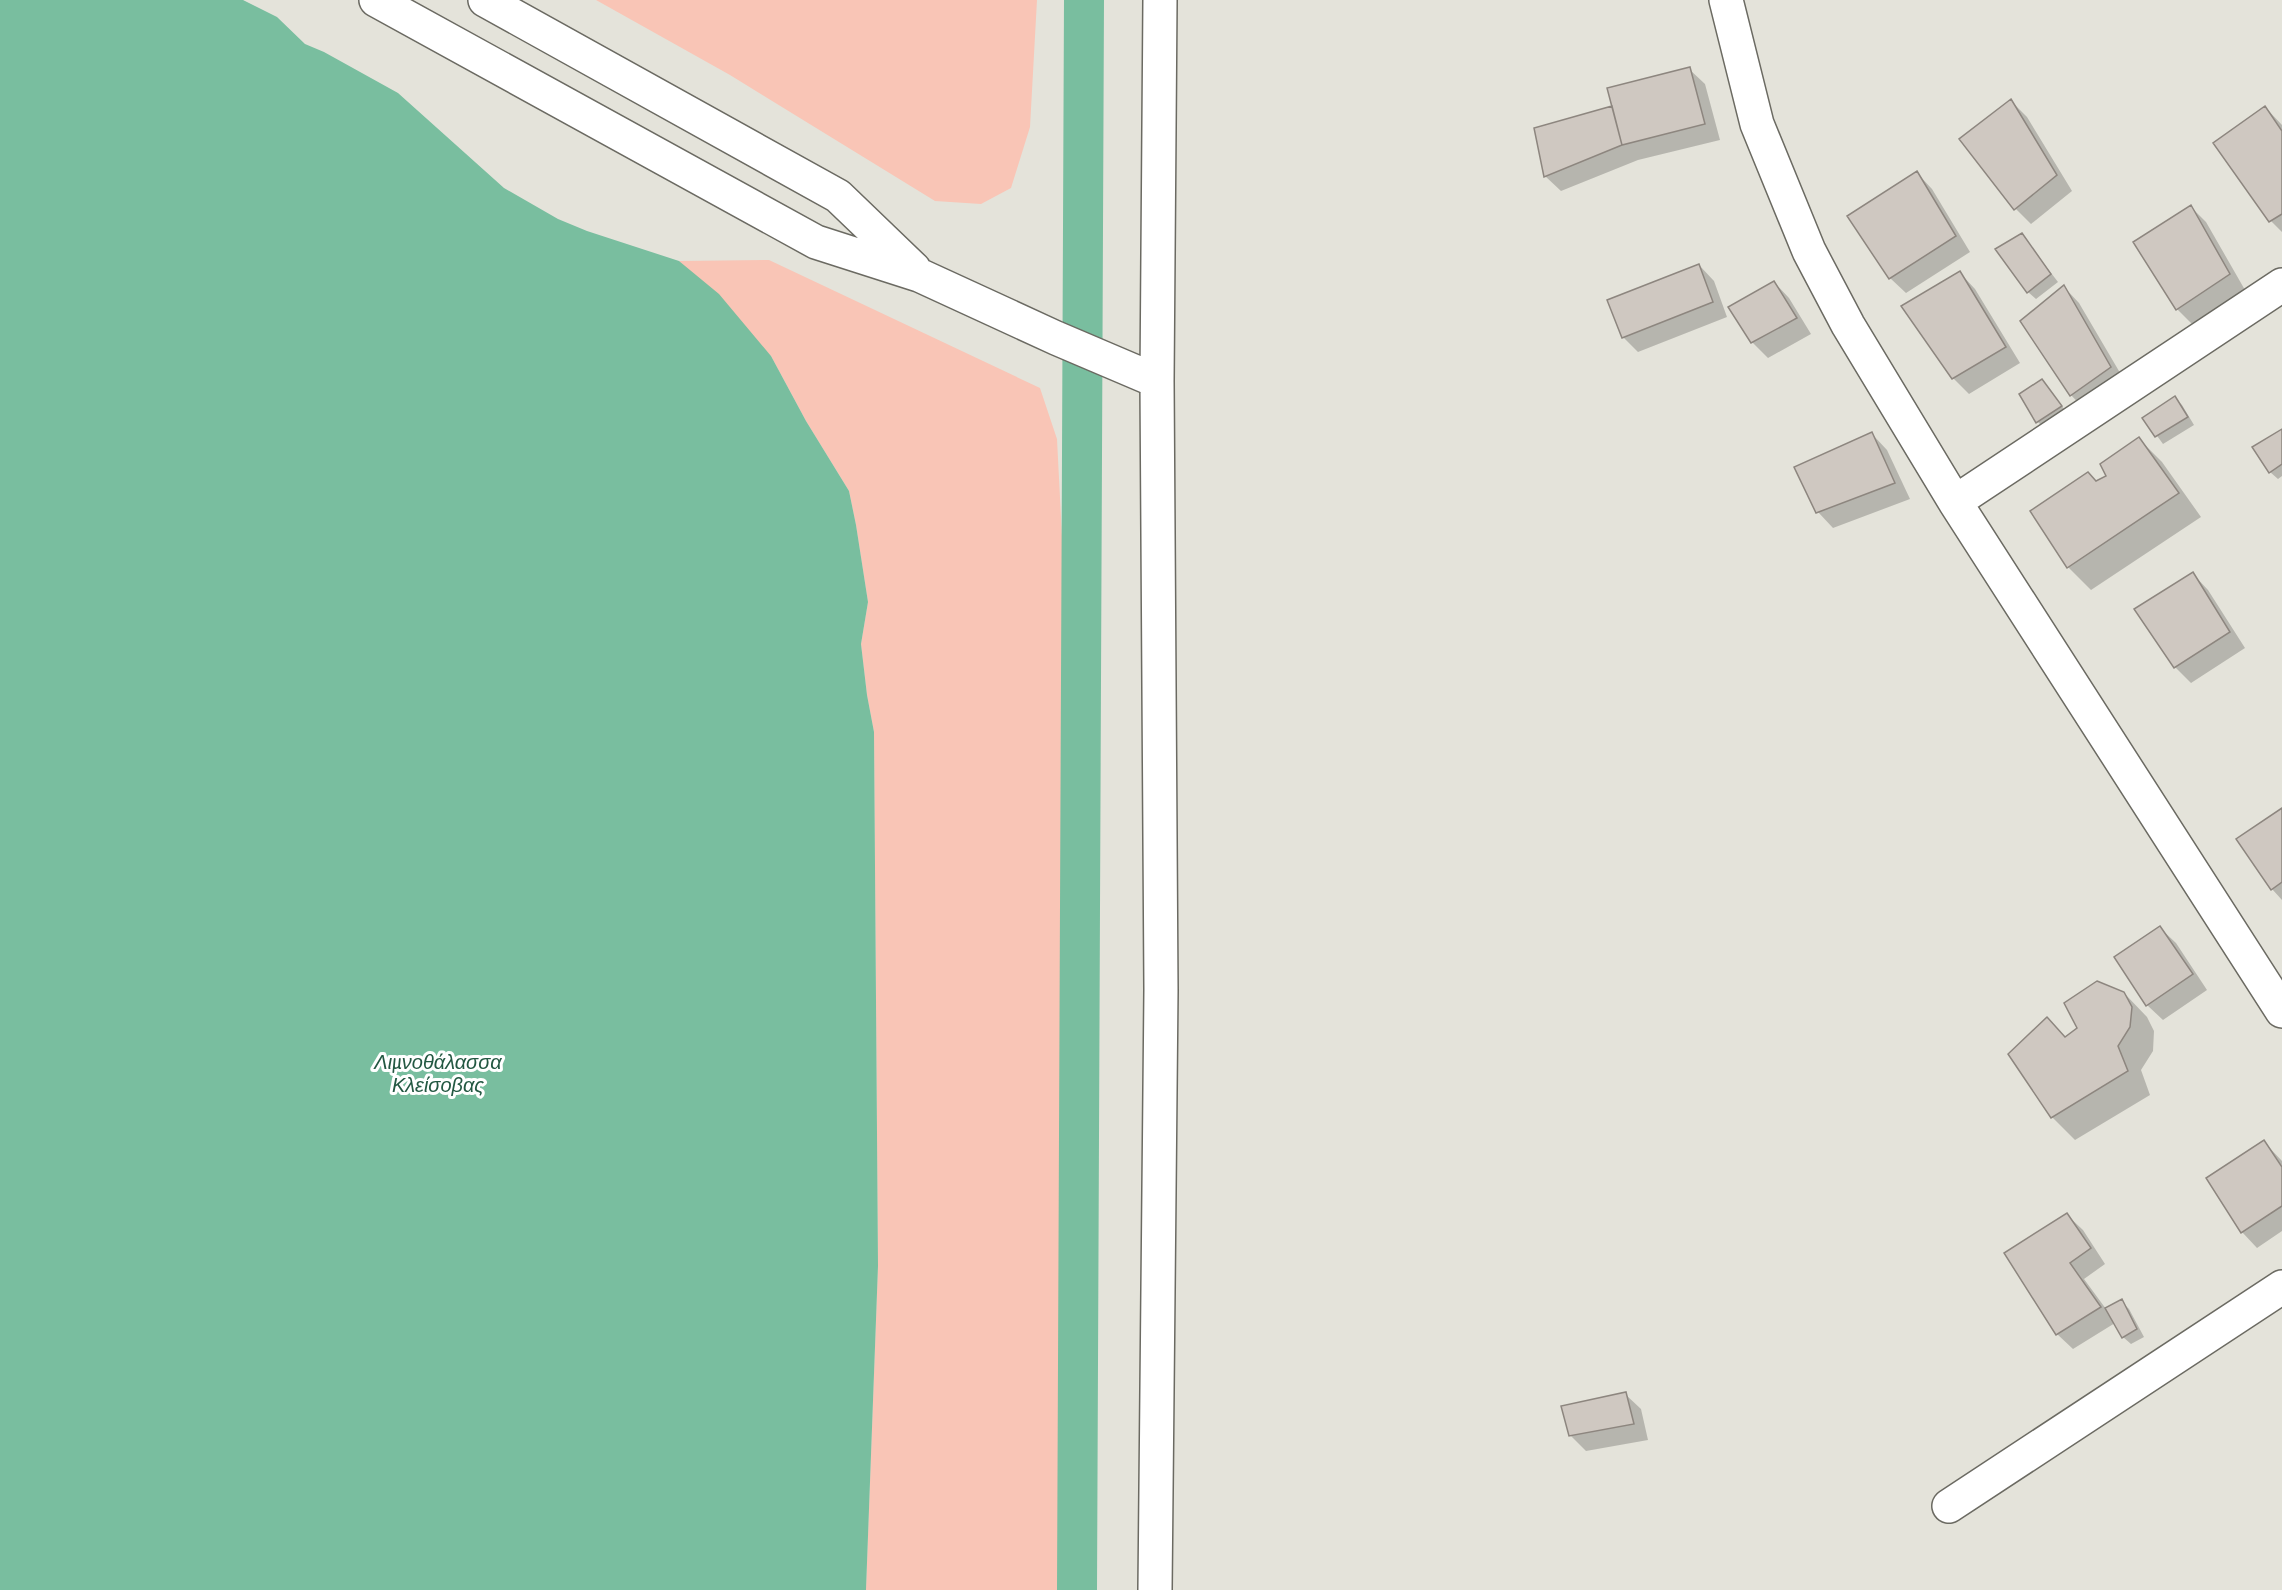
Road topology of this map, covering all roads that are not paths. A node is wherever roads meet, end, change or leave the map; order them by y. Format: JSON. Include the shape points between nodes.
{"nodes":[{"id":1,"x":376,"y":0,"type":"edge"},
{"id":2,"x":485,"y":0,"type":"edge"},
{"id":3,"x":1160,"y":0,"type":"edge"},
{"id":4,"x":1726,"y":0,"type":"edge"},
{"id":5,"x":919,"y":274,"type":"junction"},
{"id":6,"x":2282,"y":285,"type":"edge"},
{"id":7,"x":1157,"y":381,"type":"junction"},
{"id":8,"x":1955,"y":502,"type":"junction"},
{"id":9,"x":2282,"y":1011,"type":"edge"},
{"id":10,"x":2282,"y":1287,"type":"edge"},
{"id":11,"x":1949,"y":1506,"type":"dead end"},
{"id":12,"x":1155,"y":1590,"type":"edge"}],
"edges":[{"from":1,"to":5,"type":"street","via":[[816,242]]},
{"from":2,"to":5,"type":"street","via":[[838,196]]},
{"from":3,"to":7,"type":"street"},
{"from":4,"to":8,"type":"street","via":[[1757,124],[1809,251],[1848,325]]},
{"from":5,"to":7,"type":"street"},
{"from":6,"to":8,"type":"street"},
{"from":7,"to":12,"type":"street","via":[[1161,990]]},
{"from":8,"to":9,"type":"street"},
{"from":10,"to":11,"type":"street"}]}
